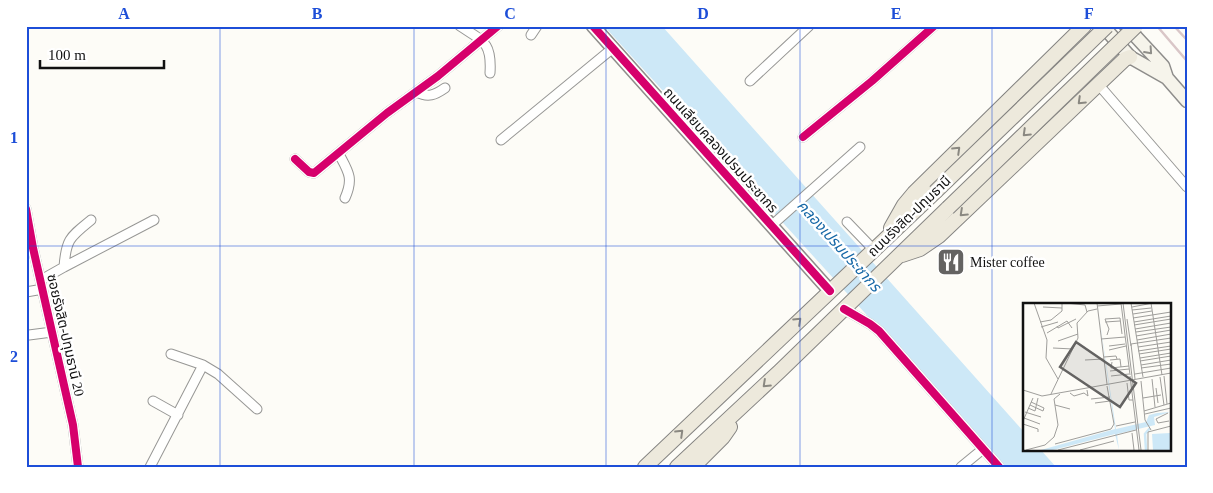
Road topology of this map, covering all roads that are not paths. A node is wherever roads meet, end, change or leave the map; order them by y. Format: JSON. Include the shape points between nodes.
{"nodes":[{"id":1,"x":460,"y":26,"type":"edge"},
{"id":2,"x":498,"y":26,"type":"edge"},
{"id":3,"x":537,"y":26,"type":"edge"},
{"id":4,"x":593,"y":26,"type":"edge"},
{"id":5,"x":809,"y":26,"type":"edge"},
{"id":6,"x":934,"y":26,"type":"edge"},
{"id":7,"x":1084,"y":26,"type":"edge"},
{"id":8,"x":1105,"y":26,"type":"edge"},
{"id":9,"x":1126,"y":26,"type":"edge"},
{"id":10,"x":1136,"y":26,"type":"edge"},
{"id":11,"x":531,"y":35,"type":"dead end"},
{"id":12,"x":482,"y":40,"type":"junction"},
{"id":13,"x":613,"y":48,"type":"junction"},
{"id":14,"x":1130,"y":56,"type":"junction"},
{"id":15,"x":1119,"y":65,"type":"junction"},
{"id":16,"x":490,"y":72,"type":"dead end"},
{"id":17,"x":1167,"y":78,"type":"junction"},
{"id":18,"x":750,"y":81,"type":"dead end"},
{"id":19,"x":1098,"y":84,"type":"junction"},
{"id":20,"x":445,"y":88,"type":"dead end"},
{"id":21,"x":417,"y":92,"type":"junction"},
{"id":22,"x":1187,"y":101,"type":"edge"},
{"id":23,"x":804,"y":137,"type":"dead end"},
{"id":24,"x":502,"y":140,"type":"dead end"},
{"id":25,"x":860,"y":147,"type":"dead end"},
{"id":26,"x":339,"y":154,"type":"junction"},
{"id":27,"x":294,"y":159,"type":"dead end"},
{"id":28,"x":1187,"y":187,"type":"edge"},
{"id":29,"x":345,"y":198,"type":"dead end"},
{"id":30,"x":26,"y":209,"type":"edge"},
{"id":31,"x":91,"y":220,"type":"dead end"},
{"id":32,"x":154,"y":220,"type":"dead end"},
{"id":33,"x":847,"y":222,"type":"dead end"},
{"id":34,"x":773,"y":225,"type":"junction"},
{"id":35,"x":30,"y":248,"type":"edge"},
{"id":36,"x":876,"y":248,"type":"junction"},
{"id":37,"x":900,"y":255,"type":"junction"},
{"id":38,"x":64,"y":267,"type":"junction"},
{"id":39,"x":42,"y":285,"type":"junction"},
{"id":40,"x":833,"y":288,"type":"junction"},
{"id":41,"x":26,"y":292,"type":"edge"},
{"id":42,"x":848,"y":305,"type":"junction"},
{"id":43,"x":52,"y":332,"type":"junction"},
{"id":44,"x":29,"y":334,"type":"dead end"},
{"id":45,"x":171,"y":354,"type":"dead end"},
{"id":46,"x":203,"y":365,"type":"junction"},
{"id":47,"x":153,"y":401,"type":"dead end"},
{"id":48,"x":747,"y":402,"type":"junction"},
{"id":49,"x":257,"y":409,"type":"dead end"},
{"id":50,"x":178,"y":415,"type":"junction"},
{"id":51,"x":983,"y":448,"type":"junction"},
{"id":52,"x":78,"y":467,"type":"edge"},
{"id":53,"x":150,"y":467,"type":"edge"},
{"id":54,"x":645,"y":467,"type":"edge"},
{"id":55,"x":677,"y":467,"type":"edge"},
{"id":56,"x":693,"y":467,"type":"edge"},
{"id":57,"x":961,"y":467,"type":"edge"},
{"id":58,"x":999,"y":467,"type":"edge"}],
"edges":[{"from":1,"to":12,"type":"street"},
{"from":2,"to":12,"type":"street"},
{"from":3,"to":11,"type":"street"},
{"from":4,"to":13,"type":"street","name":"ถนนเลียบคลองเปรมประชากร"},
{"from":5,"to":18,"type":"street"},
{"from":6,"to":23,"type":"street"},
{"from":7,"to":15,"type":"main road"},
{"from":36,"to":7,"type":"main road","one_way":true,"via":[[914,193]]},
{"from":8,"to":14,"type":"street"},
{"from":8,"to":36,"type":"main road","name":"ถนนรังสิต-ปทุมธานี","bridge":true},
{"from":9,"to":17,"type":"street","one_way":true,"via":[[1162,66]]},
{"from":10,"to":37,"type":"main road","name":"ถนนรังสิต-ปทุมธานี","one_way":true,"bridge":true},
{"from":12,"to":16,"type":"street","via":[[491,54]]},
{"from":12,"to":21,"type":"street"},
{"from":13,"to":24,"type":"street"},
{"from":13,"to":34,"type":"street","name":"ถนนเลียบคลองเปรมประชากร"},
{"from":14,"to":15,"type":"main road"},
{"from":14,"to":17,"type":"street"},
{"from":15,"to":19,"type":"main road"},
{"from":17,"to":22,"type":"street"},
{"from":19,"to":28,"type":"street"},
{"from":19,"to":37,"type":"main road","one_way":true,"via":[[939,236],[920,249]]},
{"from":20,"to":21,"type":"street","via":[[430,96]]},
{"from":21,"to":26,"type":"street"},
{"from":25,"to":34,"type":"street"},
{"from":26,"to":27,"type":"street","via":[[311,173]]},
{"from":26,"to":29,"type":"street","via":[[350,178]]},
{"from":30,"to":35,"type":"street","name":"ซอยรังสิต-ปทุมธานี 20"},
{"from":31,"to":38,"type":"street","via":[[68,242]]},
{"from":32,"to":38,"type":"street"},
{"from":33,"to":36,"type":"street"},
{"from":34,"to":40,"type":"street","name":"ถนนเลียบคลองเปรมประชากร"},
{"from":35,"to":39,"type":"street","name":"ซอยรังสิต-ปทุมธานี 20"},
{"from":36,"to":40,"type":"main road","name":"ถนนรังสิต-ปทุมธานี"},
{"from":37,"to":42,"type":"main road","name":"ถนนรังสิต-ปทุมธานี"},
{"from":38,"to":39,"type":"street"},
{"from":39,"to":41,"type":"street"},
{"from":39,"to":43,"type":"street","name":"ซอยรังสิต-ปทุมธานี 20"},
{"from":54,"to":40,"type":"main road","name":"ถนนรังสิต-ปทุมธานี","one_way":true},
{"from":42,"to":48,"type":"main road","name":"ถนนรังสิต-ปทุมธานี","one_way":true},
{"from":42,"to":51,"type":"street","via":[[878,331]]},
{"from":43,"to":44,"type":"street"},
{"from":43,"to":52,"type":"street","name":"ซอยรังสิต-ปทุมธานี 20","via":[[73,424]]},
{"from":45,"to":46,"type":"street"},
{"from":46,"to":49,"type":"street"},
{"from":46,"to":50,"type":"street"},
{"from":47,"to":50,"type":"street"},
{"from":48,"to":55,"type":"main road","name":"ถนนรังสิต-ปทุมธานี"},
{"from":48,"to":56,"type":"main road","via":[[723,437]]},
{"from":50,"to":53,"type":"street"},
{"from":51,"to":57,"type":"street"},
{"from":51,"to":58,"type":"street"}]}
